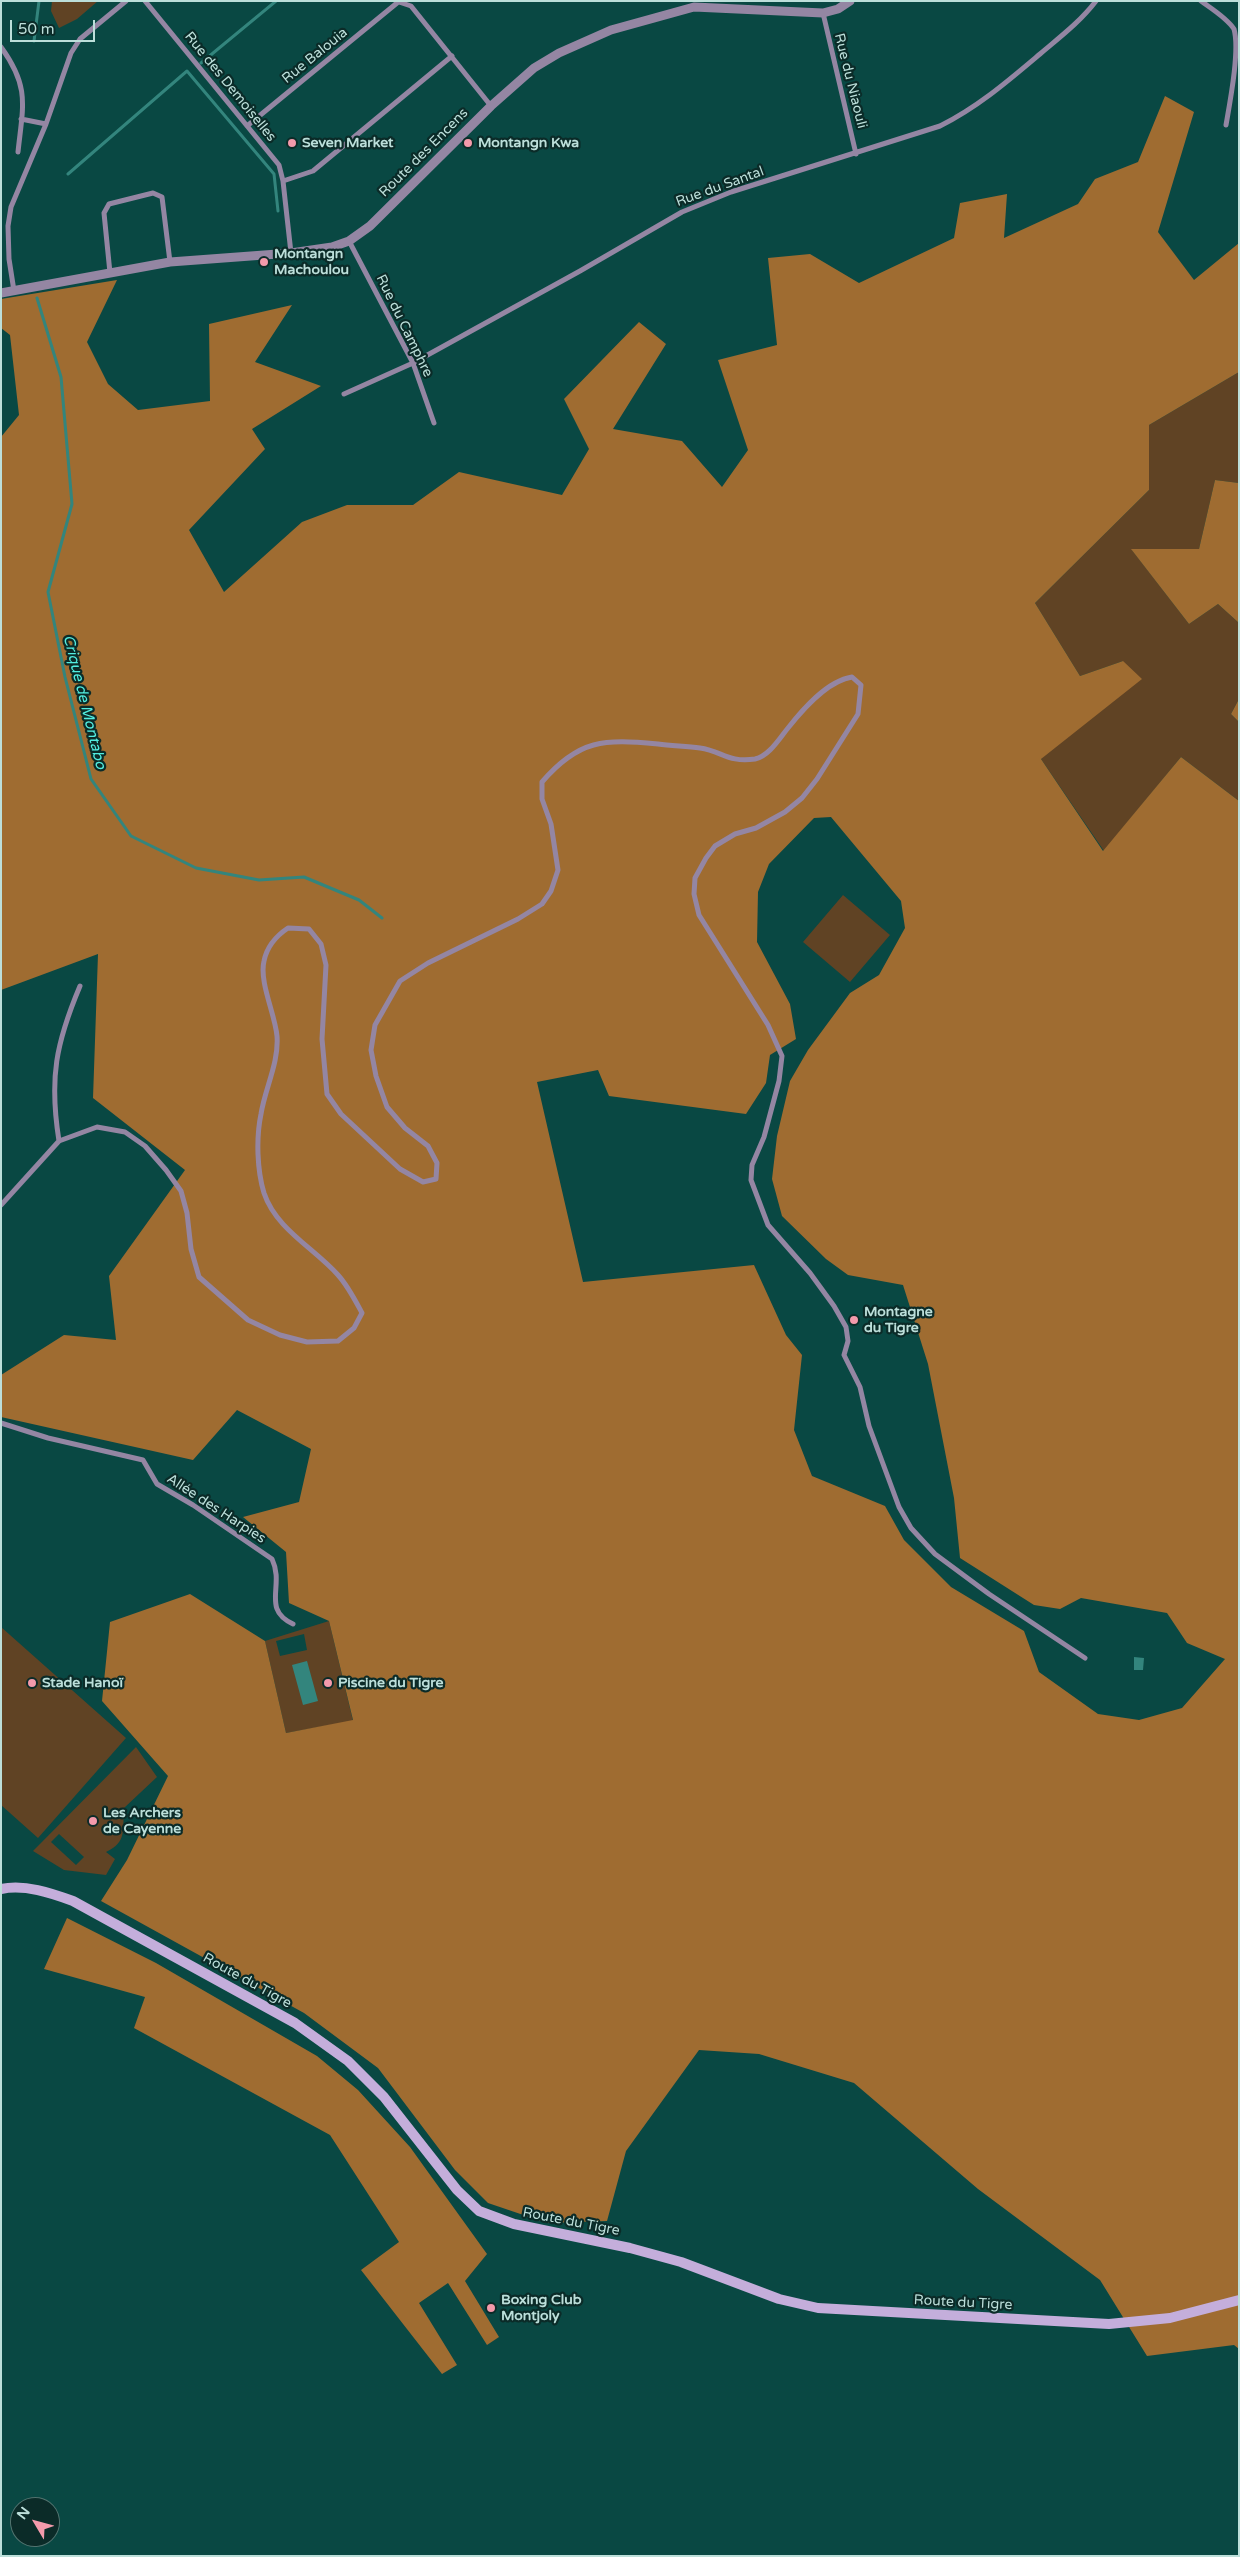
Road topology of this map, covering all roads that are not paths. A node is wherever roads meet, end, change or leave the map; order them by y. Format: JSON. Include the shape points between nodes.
{"nodes":[{"id":1,"x":126,"y":1,"type":"edge"},
{"id":2,"x":145,"y":1,"type":"edge"},
{"id":3,"x":850,"y":1,"type":"edge"},
{"id":4,"x":1096,"y":1,"type":"edge"},
{"id":5,"x":1202,"y":1,"type":"edge"},
{"id":6,"x":397,"y":2,"type":"edge"},
{"id":7,"x":822,"y":13,"type":"junction"},
{"id":8,"x":1,"y":47,"type":"edge"},
{"id":9,"x":452,"y":56,"type":"junction"},
{"id":10,"x":491,"y":106,"type":"junction"},
{"id":11,"x":22,"y":119,"type":"junction"},
{"id":12,"x":46,"y":124,"type":"junction"},
{"id":13,"x":247,"y":126,"type":"junction"},
{"id":14,"x":1226,"y":126,"type":"dead end"},
{"id":15,"x":18,"y":152,"type":"dead end"},
{"id":16,"x":856,"y":154,"type":"junction"},
{"id":17,"x":283,"y":181,"type":"junction"},
{"id":18,"x":350,"y":241,"type":"junction"},
{"id":19,"x":291,"y":253,"type":"junction"},
{"id":20,"x":170,"y":262,"type":"junction"},
{"id":21,"x":110,"y":273,"type":"junction"},
{"id":22,"x":14,"y":291,"type":"junction"},
{"id":23,"x":1,"y":293,"type":"edge"},
{"id":24,"x":413,"y":363,"type":"junction"},
{"id":25,"x":344,"y":394,"type":"dead end"},
{"id":26,"x":434,"y":423,"type":"dead end"},
{"id":27,"x":80,"y":986,"type":"dead end"},
{"id":28,"x":59,"y":1141,"type":"junction"},
{"id":29,"x":1,"y":1205,"type":"edge"},
{"id":30,"x":1,"y":1423,"type":"edge"},
{"id":31,"x":293,"y":1624,"type":"dead end"},
{"id":32,"x":1085,"y":1658,"type":"dead end"},
{"id":33,"x":1,"y":1889,"type":"edge"},
{"id":34,"x":1239,"y":2300,"type":"edge"}],
"edges":[{"from":1,"to":12,"type":"street","via":[[80,39],[71,53]]},
{"from":2,"to":13,"type":"street","name":"Rue des Demoiselles"},
{"from":3,"to":7,"type":"street","name":"Route des Encens","via":[[838,9]]},
{"from":4,"to":16,"type":"street","name":"Rue du Santal","via":[[1077,23],[994,93],[965,113],[940,126]]},
{"from":5,"to":14,"type":"street","via":[[1228,22],[1236,37],[1236,68]]},
{"from":6,"to":9,"type":"street","via":[[411,6]]},
{"from":6,"to":13,"type":"street","name":"Rue Balouia"},
{"from":7,"to":10,"type":"street","name":"Route des Encens","via":[[694,7],[666,14],[611,30],[559,53],[534,68]]},
{"from":7,"to":16,"type":"street","name":"Rue du Niaouli"},
{"from":8,"to":11,"type":"street","via":[[21,80]]},
{"from":9,"to":10,"type":"street"},
{"from":9,"to":17,"type":"street","via":[[313,171]]},
{"from":10,"to":18,"type":"street","name":"Route des Encens","via":[[370,226]]},
{"from":11,"to":12,"type":"street"},
{"from":11,"to":15,"type":"street"},
{"from":12,"to":22,"type":"street","via":[[11,207],[9,259]]},
{"from":13,"to":17,"type":"street","name":"Rue des Demoiselles","via":[[279,165]]},
{"from":16,"to":24,"type":"street","name":"Rue du Santal","via":[[731,192],[682,212]]},
{"from":17,"to":19,"type":"street","name":"Rue des Demoiselles"},
{"from":18,"to":19,"type":"street","name":"Route des Encens"},
{"from":18,"to":24,"type":"street","name":"Rue du Camphre"},
{"from":19,"to":20,"type":"street","name":"Route des Encens"},
{"from":20,"to":21,"type":"street","name":"Route des Encens"},
{"from":20,"to":21,"type":"street","via":[[162,197],[153,193],[109,204],[104,213]]},
{"from":21,"to":22,"type":"street","name":"Route des Encens"},
{"from":22,"to":23,"type":"street","name":"Route des Encens"},
{"from":24,"to":25,"type":"street","name":"Rue du Santal"},
{"from":24,"to":26,"type":"street","name":"Rue du Camphre"},
{"from":27,"to":28,"type":"street","via":[[58,1046],[55,1102]]},
{"from":28,"to":29,"type":"street"},
{"from":28,"to":32,"type":"street","via":[[97,1127],[125,1132],[145,1146],[166,1170],[183,1198],[199,1277],[248,1320],[280,1335],[307,1342],[338,1341],[354,1328],[362,1313],[338,1276],[276,1216],[264,1194],[258,1141],[261,1114],[275,1062],[277,1037],[264,962],[274,938],[288,928],[308,929],[321,944],[326,965],[322,1039],[327,1094],[341,1114],[400,1169],[423,1182],[436,1179],[437,1163],[428,1146],[405,1128],[387,1107],[371,1050],[375,1026],[400,981],[428,962],[518,919],[542,904],[551,891],[558,870],[551,824],[542,798],[542,782],[558,763],[573,753],[615,740],[702,748],[734,760],[757,758],[770,750],[820,695],[841,678],[852,677],[861,685],[858,714],[817,779],[785,812],[715,846],[695,878],[694,894],[699,914],[768,1025],[782,1056],[779,1081],[764,1137],[752,1165],[751,1180],[768,1225],[810,1273],[846,1327],[848,1341],[844,1354],[860,1387],[889,1482],[911,1528],[956,1571]]},
{"from":30,"to":31,"type":"street","name":"Allée des Harpies","via":[[48,1438],[143,1460],[157,1484],[194,1505],[272,1559],[277,1569],[277,1613]]},
{"from":33,"to":34,"type":"main road","name":"Route du Tigre","via":[[50,1892],[73,1901],[294,2023],[348,2061],[384,2097],[456,2190],[479,2211],[514,2224],[681,2262],[779,2299],[818,2308],[1109,2324],[1170,2318]]}]}
